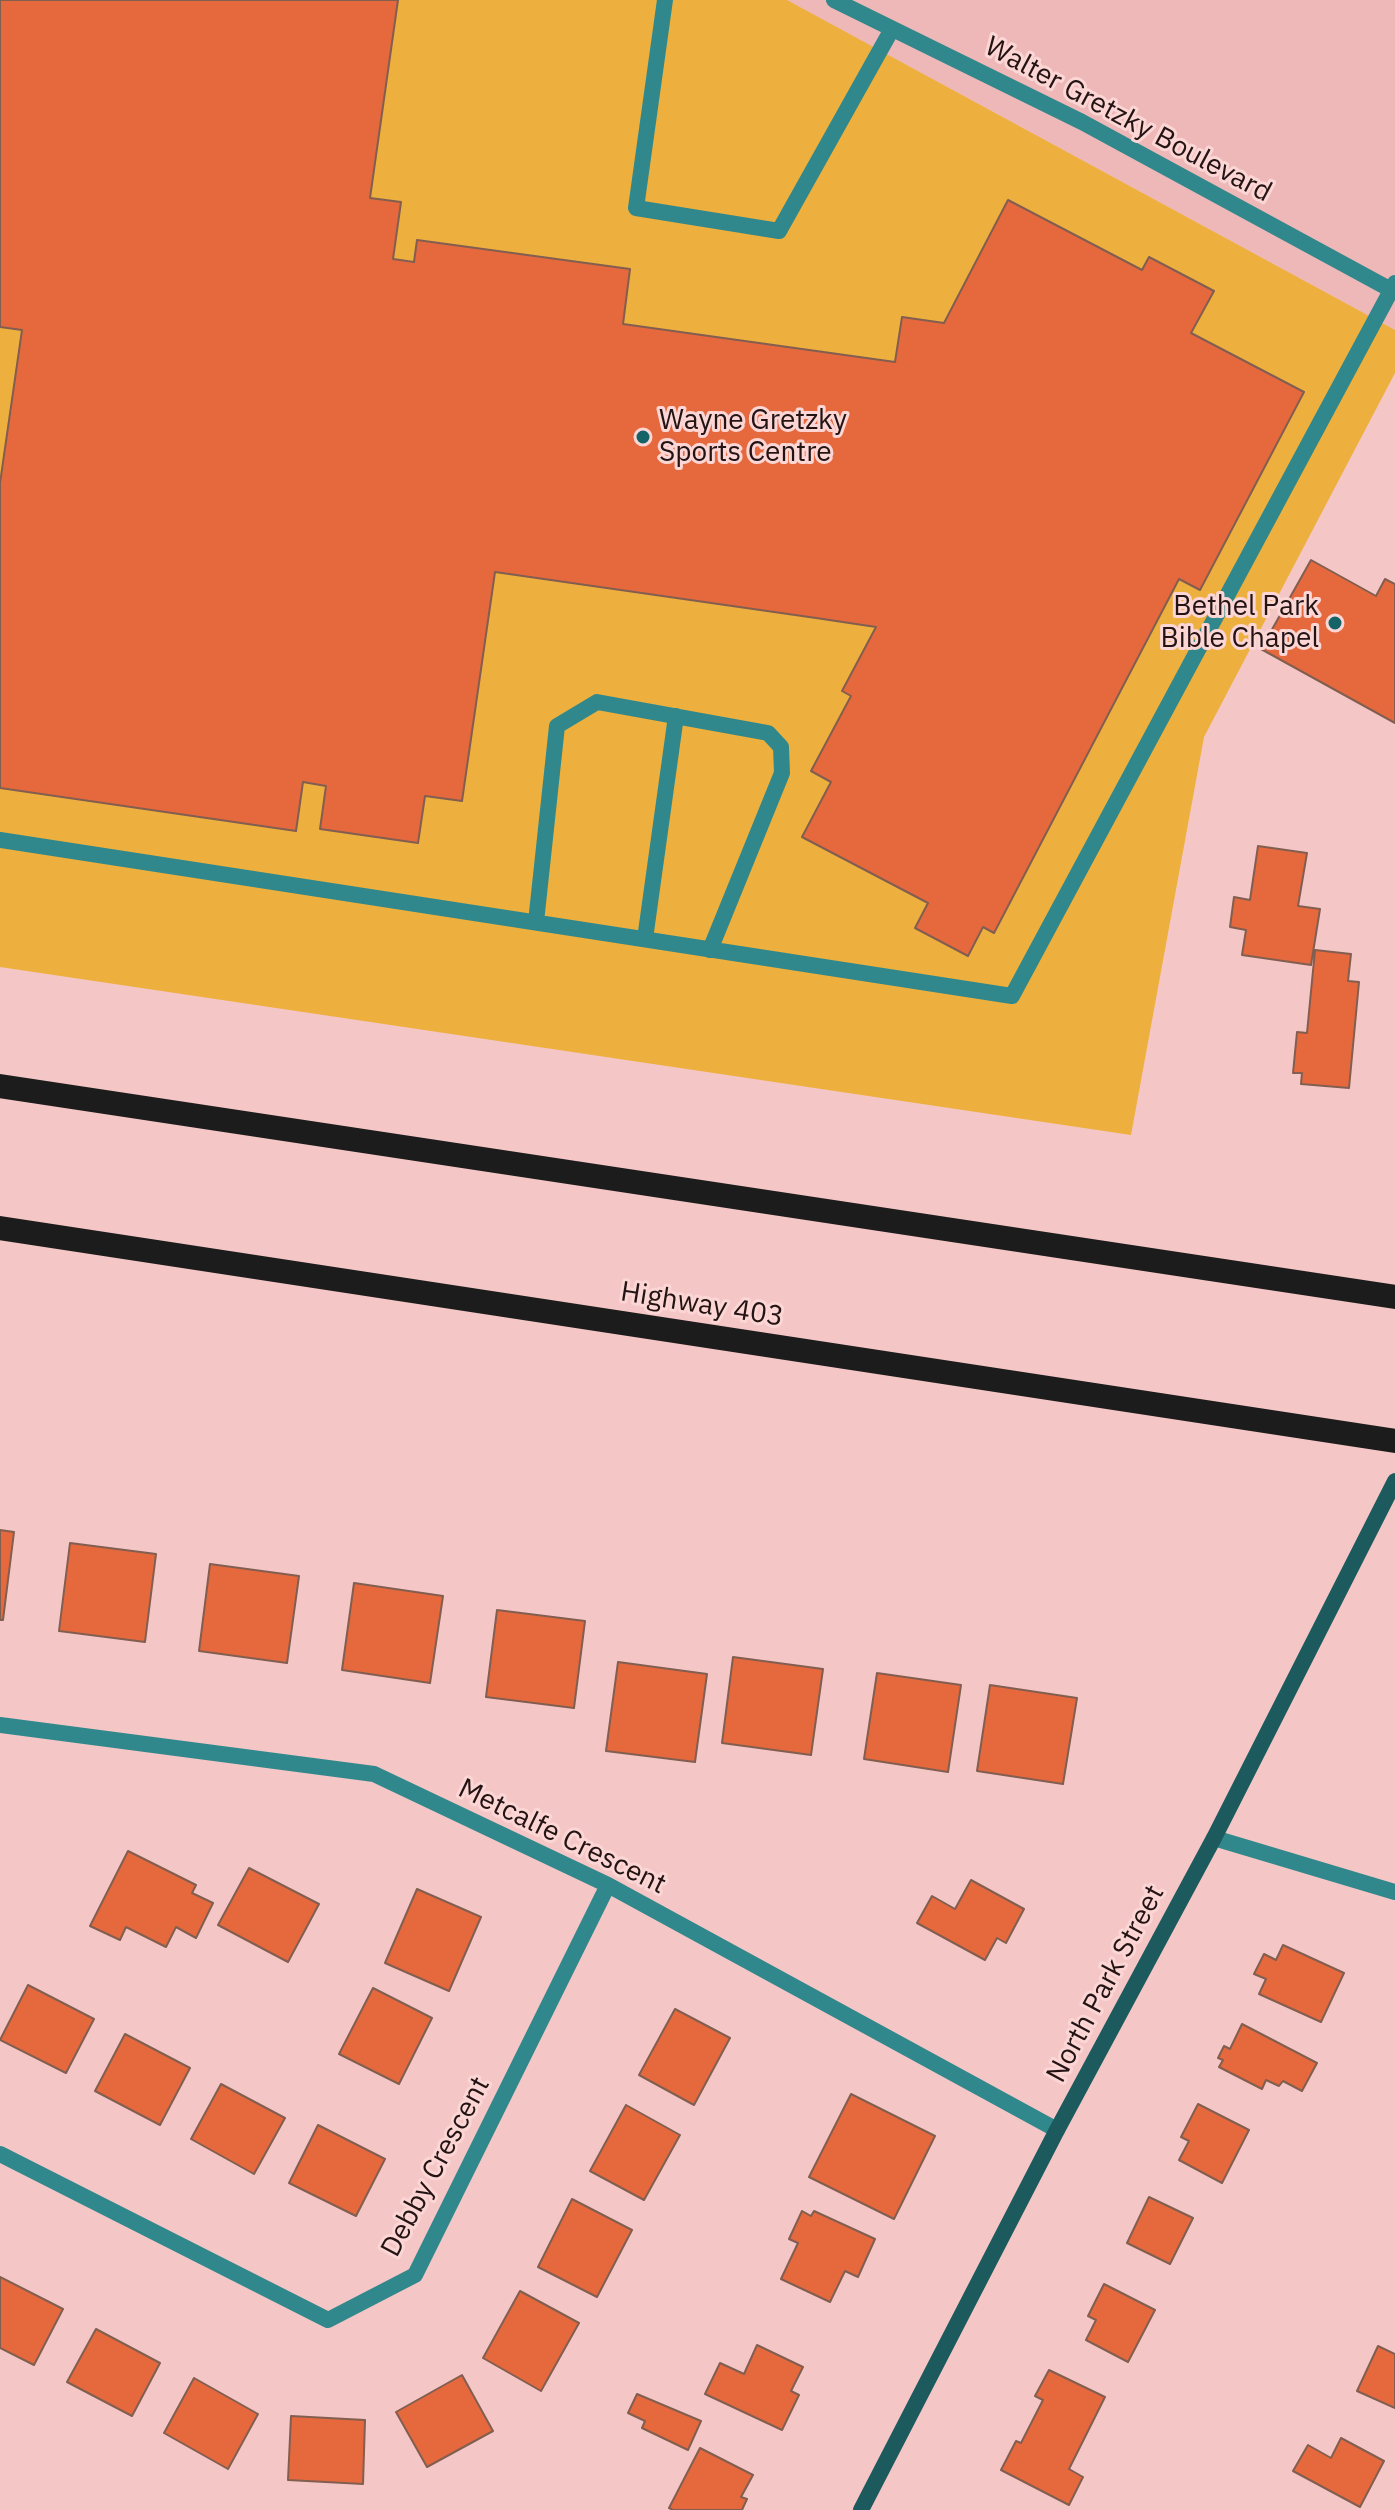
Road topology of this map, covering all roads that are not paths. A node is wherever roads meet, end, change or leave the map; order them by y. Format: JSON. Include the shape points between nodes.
{"nodes":[{"id":1,"x":665,"y":0,"type":"edge"},
{"id":2,"x":834,"y":0,"type":"edge"},
{"id":3,"x":892,"y":29,"type":"junction"},
{"id":4,"x":1394,"y":288,"type":"edge"},
{"id":5,"x":676,"y":716,"type":"junction"},
{"id":6,"x":0,"y":840,"type":"edge"},
{"id":7,"x":536,"y":922,"type":"junction"},
{"id":8,"x":645,"y":939,"type":"junction"},
{"id":9,"x":710,"y":950,"type":"junction"},
{"id":10,"x":0,"y":1086,"type":"edge"},
{"id":11,"x":0,"y":1228,"type":"edge"},
{"id":12,"x":1395,"y":1297,"type":"edge"},
{"id":13,"x":1395,"y":1441,"type":"edge"},
{"id":14,"x":1395,"y":1481,"type":"edge"},
{"id":15,"x":0,"y":1725,"type":"edge"},
{"id":16,"x":1214,"y":1838,"type":"junction"},
{"id":17,"x":608,"y":1885,"type":"junction"},
{"id":18,"x":1395,"y":1892,"type":"edge"},
{"id":19,"x":1057,"y":2130,"type":"junction"},
{"id":20,"x":0,"y":2154,"type":"edge"},
{"id":21,"x":861,"y":2510,"type":"edge"}],
"edges":[{"from":1,"to":3,"type":"street","via":[[636,208],[779,231]]},
{"from":2,"to":3,"type":"street","name":"Walter Gretzky Boulevard"},
{"from":3,"to":4,"type":"street","name":"Walter Gretzky Boulevard","via":[[1082,122]]},
{"from":4,"to":9,"type":"street","via":[[1012,996]]},
{"from":5,"to":7,"type":"street","via":[[597,702],[557,726]]},
{"from":5,"to":8,"type":"street"},
{"from":5,"to":9,"type":"street","via":[[768,733],[781,747],[782,773]]},
{"from":6,"to":7,"type":"street"},
{"from":7,"to":8,"type":"street"},
{"from":8,"to":9,"type":"street"},
{"from":10,"to":12,"type":"highway"},
{"from":11,"to":13,"type":"highway","name":"Highway 403"},
{"from":14,"to":16,"type":"main road","name":"North Park Street"},
{"from":15,"to":17,"type":"street","name":"Metcalfe Crescent","via":[[374,1774]]},
{"from":16,"to":18,"type":"street"},
{"from":16,"to":19,"type":"main road","name":"North Park Street"},
{"from":17,"to":19,"type":"street","name":"Metcalfe Crescent"},
{"from":17,"to":20,"type":"street","name":"Debby Crescent","via":[[415,2275],[328,2320]]},
{"from":19,"to":21,"type":"main road","name":"North Park Street"}]}
